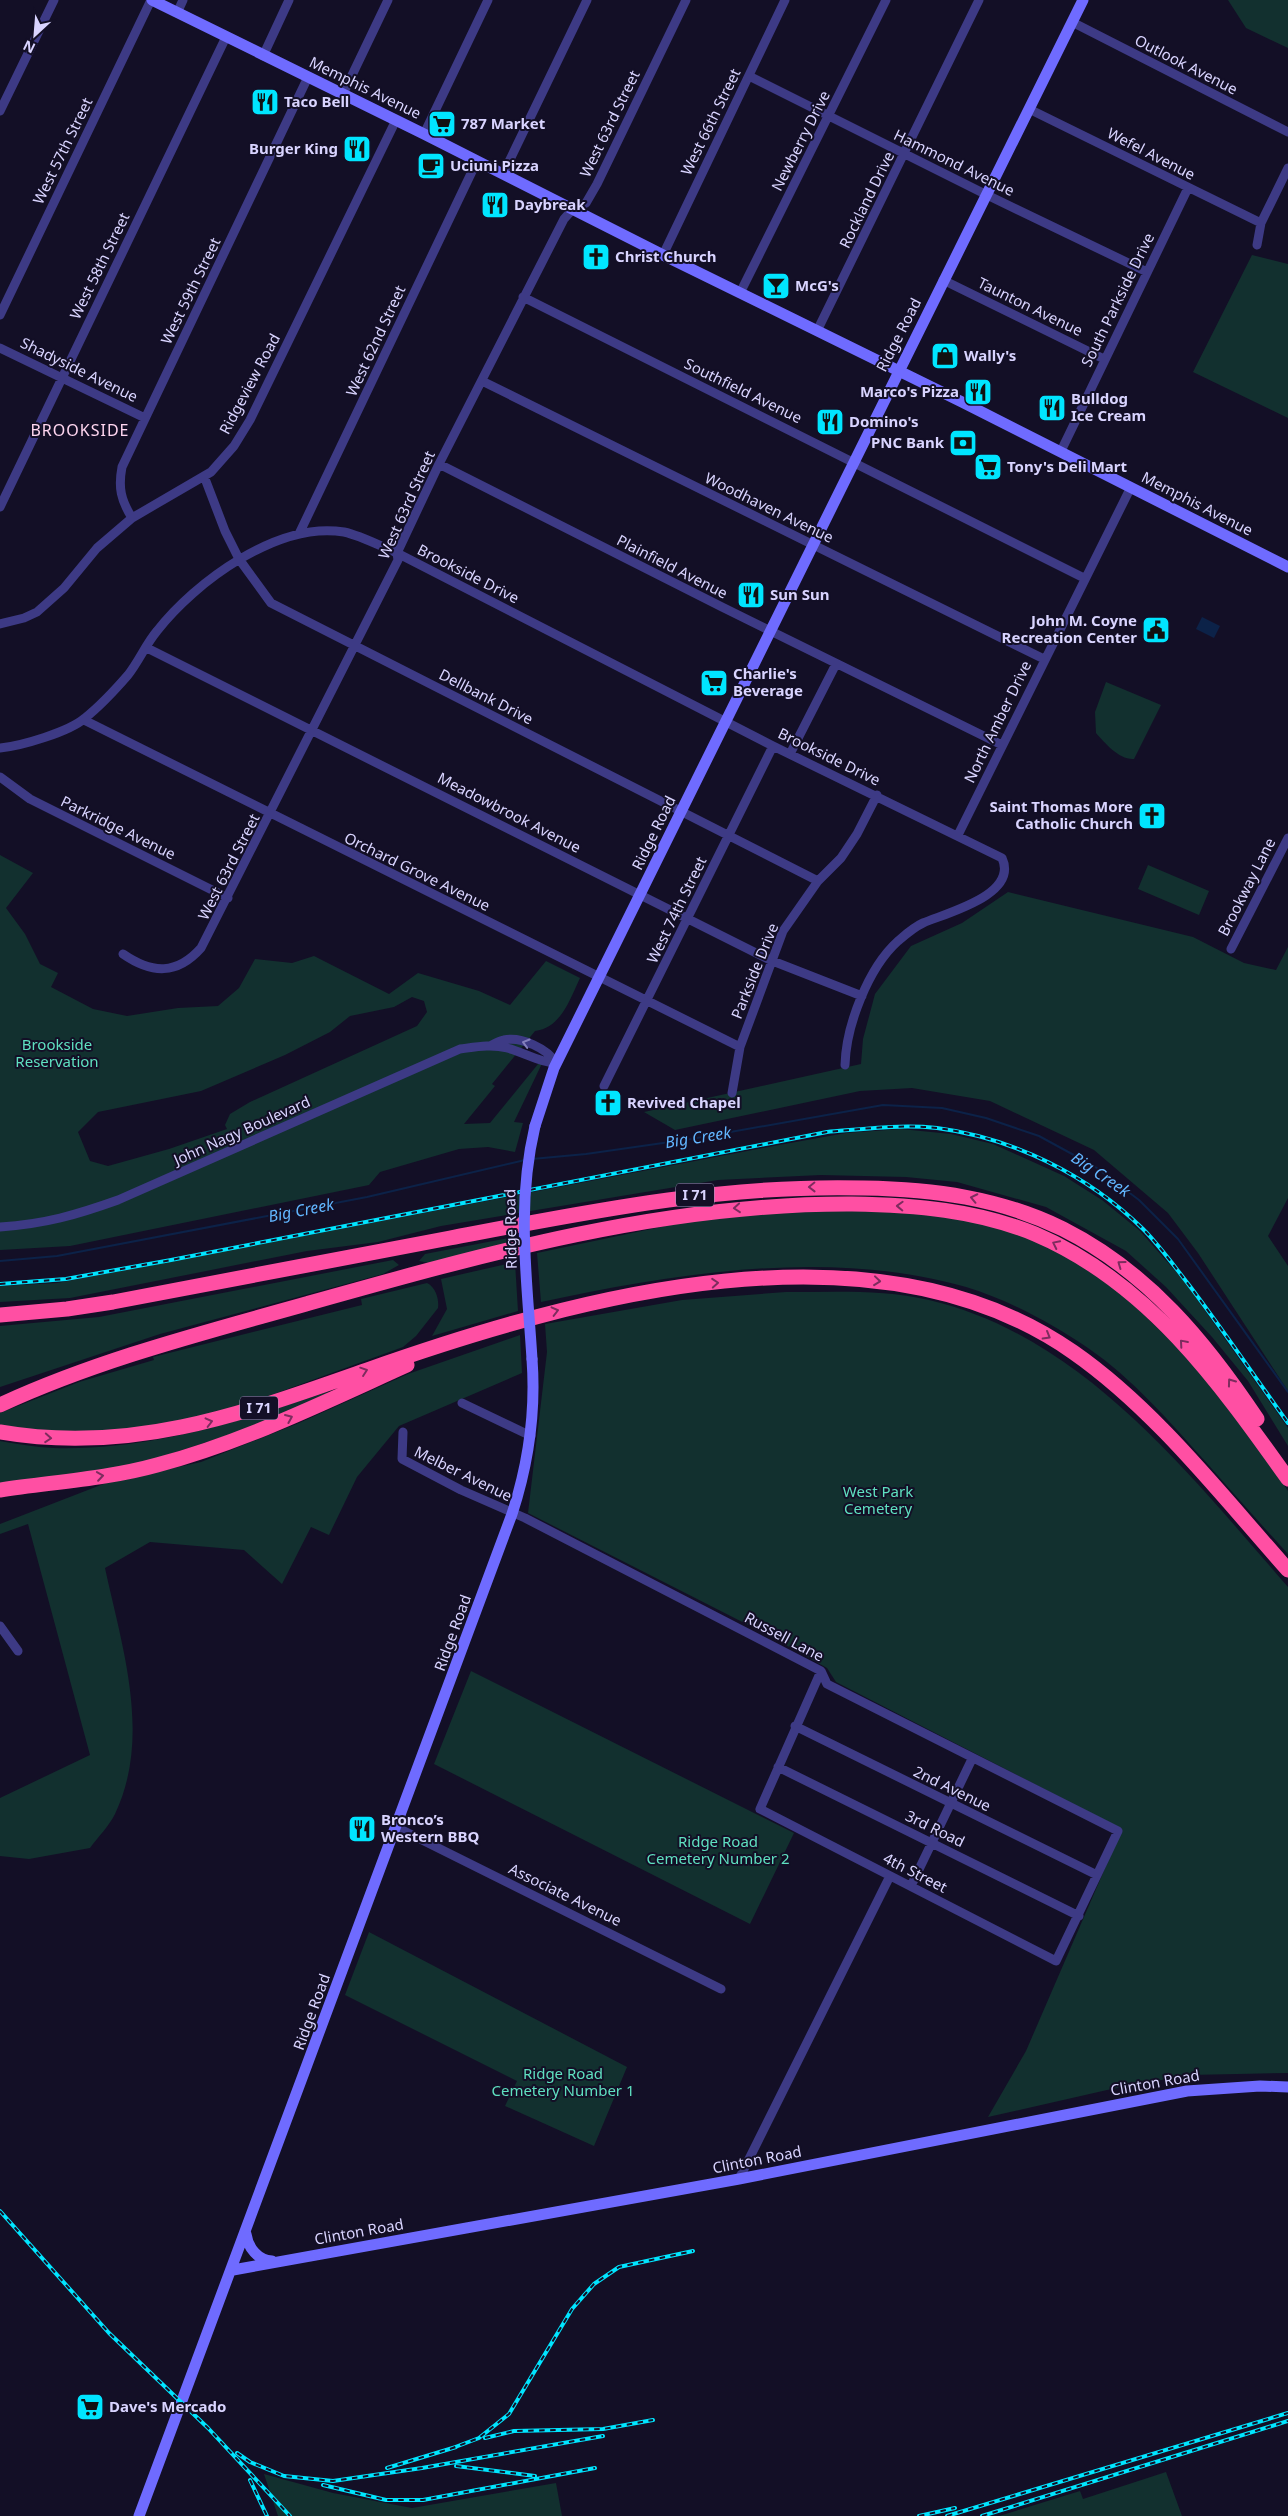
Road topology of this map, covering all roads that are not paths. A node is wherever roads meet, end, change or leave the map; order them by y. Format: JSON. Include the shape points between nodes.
{"nodes":[{"id":1,"x":54,"y":0,"type":"edge"},
{"id":2,"x":151,"y":0,"type":"edge"},
{"id":3,"x":183,"y":0,"type":"edge"},
{"id":4,"x":289,"y":0,"type":"edge"},
{"id":5,"x":388,"y":0,"type":"edge"},
{"id":6,"x":488,"y":0,"type":"edge"},
{"id":7,"x":587,"y":0,"type":"edge"},
{"id":8,"x":686,"y":0,"type":"edge"},
{"id":9,"x":784,"y":0,"type":"edge"},
{"id":10,"x":886,"y":0,"type":"edge"},
{"id":11,"x":979,"y":0,"type":"edge"},
{"id":12,"x":1082,"y":0,"type":"edge"},
{"id":13,"x":176,"y":13,"type":"junction"},
{"id":14,"x":1072,"y":22,"type":"junction"},
{"id":15,"x":226,"y":37,"type":"junction"},
{"id":16,"x":263,"y":56,"type":"junction"},
{"id":17,"x":749,"y":76,"type":"junction"},
{"id":18,"x":308,"y":78,"type":"junction"},
{"id":19,"x":343,"y":94,"type":"junction"},
{"id":20,"x":1029,"y":109,"type":"junction"},
{"id":21,"x":0,"y":111,"type":"edge"},
{"id":22,"x":829,"y":117,"type":"junction"},
{"id":23,"x":396,"y":120,"type":"junction"},
{"id":24,"x":1288,"y":132,"type":"edge"},
{"id":25,"x":424,"y":134,"type":"junction"},
{"id":26,"x":905,"y":154,"type":"junction"},
{"id":27,"x":477,"y":161,"type":"junction"},
{"id":28,"x":1288,"y":168,"type":"edge"},
{"id":29,"x":503,"y":174,"type":"junction"},
{"id":30,"x":1188,"y":188,"type":"junction"},
{"id":31,"x":985,"y":194,"type":"junction"},
{"id":32,"x":572,"y":210,"type":"junction"},
{"id":33,"x":1261,"y":223,"type":"junction"},
{"id":34,"x":1257,"y":245,"type":"dead end"},
{"id":35,"x":663,"y":256,"type":"junction"},
{"id":36,"x":1147,"y":272,"type":"junction"},
{"id":37,"x":944,"y":280,"type":"junction"},
{"id":38,"x":740,"y":293,"type":"junction"},
{"id":39,"x":523,"y":297,"type":"junction"},
{"id":40,"x":0,"y":315,"type":"edge"},
{"id":41,"x":817,"y":331,"type":"junction"},
{"id":42,"x":0,"y":348,"type":"edge"},
{"id":43,"x":1104,"y":359,"type":"junction"},
{"id":44,"x":898,"y":370,"type":"junction"},
{"id":45,"x":62,"y":377,"type":"junction"},
{"id":46,"x":482,"y":381,"type":"junction"},
{"id":47,"x":145,"y":418,"type":"junction"},
{"id":48,"x":1061,"y":451,"type":"junction"},
{"id":49,"x":853,"y":461,"type":"junction"},
{"id":50,"x":439,"y":464,"type":"junction"},
{"id":51,"x":204,"y":476,"type":"junction"},
{"id":52,"x":1131,"y":487,"type":"junction"},
{"id":53,"x":0,"y":507,"type":"edge"},
{"id":54,"x":132,"y":518,"type":"junction"},
{"id":55,"x":299,"y":534,"type":"junction"},
{"id":56,"x":812,"y":545,"type":"junction"},
{"id":57,"x":397,"y":553,"type":"junction"},
{"id":58,"x":239,"y":559,"type":"junction"},
{"id":59,"x":1288,"y":567,"type":"edge"},
{"id":60,"x":1084,"y":578,"type":"junction"},
{"id":61,"x":0,"y":624,"type":"edge"},
{"id":62,"x":771,"y":631,"type":"junction"},
{"id":63,"x":354,"y":646,"type":"junction"},
{"id":64,"x":147,"y":648,"type":"junction"},
{"id":65,"x":1044,"y":659,"type":"junction"},
{"id":66,"x":836,"y":664,"type":"junction"},
{"id":67,"x":84,"y":720,"type":"junction"},
{"id":68,"x":725,"y":721,"type":"junction"},
{"id":69,"x":312,"y":730,"type":"junction"},
{"id":70,"x":1002,"y":745,"type":"junction"},
{"id":71,"x":773,"y":746,"type":"junction"},
{"id":72,"x":0,"y":748,"type":"edge"},
{"id":73,"x":790,"y":754,"type":"junction"},
{"id":74,"x":0,"y":777,"type":"edge"},
{"id":75,"x":877,"y":795,"type":"junction"},
{"id":76,"x":682,"y":810,"type":"junction"},
{"id":77,"x":271,"y":815,"type":"junction"},
{"id":78,"x":730,"y":835,"type":"junction"},
{"id":79,"x":958,"y":835,"type":"junction"},
{"id":80,"x":1288,"y":838,"type":"edge"},
{"id":81,"x":818,"y":880,"type":"junction"},
{"id":82,"x":641,"y":894,"type":"junction"},
{"id":83,"x":228,"y":898,"type":"junction"},
{"id":84,"x":689,"y":919,"type":"junction"},
{"id":85,"x":1231,"y":949,"type":"dead end"},
{"id":86,"x":123,"y":954,"type":"dead end"},
{"id":87,"x":770,"y":960,"type":"junction"},
{"id":88,"x":599,"y":978,"type":"junction"},
{"id":89,"x":862,"y":996,"type":"junction"},
{"id":90,"x":647,"y":1002,"type":"junction"},
{"id":91,"x":740,"y":1047,"type":"junction"},
{"id":92,"x":556,"y":1063,"type":"junction"},
{"id":93,"x":845,"y":1065,"type":"dead end"},
{"id":94,"x":604,"y":1086,"type":"dead end"},
{"id":95,"x":732,"y":1093,"type":"dead end"},
{"id":96,"x":0,"y":1227,"type":"edge"},
{"id":97,"x":0,"y":1315,"type":"edge"},
{"id":98,"x":508,"y":1323,"type":"junction"},
{"id":99,"x":462,"y":1403,"type":"dead end"},
{"id":100,"x":0,"y":1404,"type":"edge"},
{"id":101,"x":0,"y":1432,"type":"edge"},
{"id":102,"x":403,"y":1432,"type":"dead end"},
{"id":103,"x":531,"y":1436,"type":"junction"},
{"id":104,"x":1288,"y":1466,"type":"edge"},
{"id":105,"x":1288,"y":1479,"type":"edge"},
{"id":106,"x":0,"y":1490,"type":"edge"},
{"id":107,"x":512,"y":1514,"type":"junction"},
{"id":108,"x":1288,"y":1570,"type":"edge"},
{"id":109,"x":0,"y":1626,"type":"edge"},
{"id":110,"x":18,"y":1651,"type":"dead end"},
{"id":111,"x":821,"y":1671,"type":"junction"},
{"id":112,"x":795,"y":1726,"type":"junction"},
{"id":113,"x":972,"y":1758,"type":"junction"},
{"id":114,"x":778,"y":1767,"type":"junction"},
{"id":115,"x":950,"y":1804,"type":"junction"},
{"id":116,"x":396,"y":1827,"type":"junction"},
{"id":117,"x":931,"y":1843,"type":"junction"},
{"id":118,"x":1097,"y":1875,"type":"junction"},
{"id":119,"x":890,"y":1876,"type":"junction"},
{"id":120,"x":911,"y":1886,"type":"junction"},
{"id":121,"x":1079,"y":1916,"type":"junction"},
{"id":122,"x":721,"y":1989,"type":"dead end"},
{"id":123,"x":1288,"y":2087,"type":"edge"},
{"id":124,"x":739,"y":2179,"type":"junction"},
{"id":125,"x":246,"y":2234,"type":"junction"},
{"id":126,"x":282,"y":2261,"type":"junction"},
{"id":127,"x":233,"y":2270,"type":"junction"},
{"id":128,"x":139,"y":2516,"type":"edge"}],
"edges":[{"from":1,"to":21,"type":"street"},
{"from":2,"to":13,"type":"main road","name":"Memphis Avenue"},
{"from":2,"to":40,"type":"street","name":"West 57th Street"},
{"from":3,"to":13,"type":"street"},
{"from":4,"to":16,"type":"street"},
{"from":5,"to":19,"type":"street"},
{"from":6,"to":25,"type":"street"},
{"from":7,"to":29,"type":"street"},
{"from":8,"to":32,"type":"street","name":"West 63rd Street","via":[[598,184],[586,202]]},
{"from":9,"to":17,"type":"street","name":"West 66th Street"},
{"from":10,"to":22,"type":"street","name":"Newberry Drive"},
{"from":11,"to":26,"type":"street","name":"Rockland Drive"},
{"from":12,"to":14,"type":"main road","name":"Ridge Road"},
{"from":13,"to":15,"type":"main road","name":"Memphis Avenue"},
{"from":14,"to":20,"type":"main road","name":"Ridge Road"},
{"from":14,"to":24,"type":"street","name":"Outlook Avenue"},
{"from":15,"to":16,"type":"main road","name":"Memphis Avenue"},
{"from":15,"to":45,"type":"street","name":"West 58th Street"},
{"from":16,"to":18,"type":"main road","name":"Memphis Avenue"},
{"from":17,"to":22,"type":"street","name":"Hammond Avenue"},
{"from":17,"to":35,"type":"street","name":"West 66th Street"},
{"from":18,"to":19,"type":"main road","name":"Memphis Avenue"},
{"from":18,"to":47,"type":"street","name":"West 59th Street"},
{"from":19,"to":23,"type":"main road","name":"Memphis Avenue"},
{"from":20,"to":30,"type":"street","name":"Wefel Avenue"},
{"from":20,"to":31,"type":"main road","name":"Ridge Road"},
{"from":22,"to":26,"type":"street","name":"Hammond Avenue"},
{"from":22,"to":38,"type":"street","name":"Newberry Drive"},
{"from":23,"to":25,"type":"main road","name":"Memphis Avenue"},
{"from":23,"to":51,"type":"street","name":"Ridgeview Road","via":[[250,420],[234,446]]},
{"from":25,"to":27,"type":"main road","name":"Memphis Avenue"},
{"from":26,"to":31,"type":"street","name":"Hammond Avenue"},
{"from":26,"to":41,"type":"street","name":"Rockland Drive"},
{"from":27,"to":29,"type":"main road","name":"Memphis Avenue"},
{"from":27,"to":55,"type":"street","name":"West 62nd Street"},
{"from":28,"to":33,"type":"street"},
{"from":29,"to":32,"type":"main road","name":"Memphis Avenue"},
{"from":30,"to":33,"type":"street","name":"Wefel Avenue"},
{"from":30,"to":36,"type":"street","name":"South Parkside Drive"},
{"from":31,"to":36,"type":"street","name":"Hammond Avenue"},
{"from":31,"to":37,"type":"main road","name":"Ridge Road"},
{"from":32,"to":35,"type":"main road","name":"Memphis Avenue"},
{"from":32,"to":39,"type":"street","name":"West 63rd Street","via":[[564,219]]},
{"from":33,"to":34,"type":"street"},
{"from":35,"to":38,"type":"main road","name":"Memphis Avenue"},
{"from":36,"to":43,"type":"street","name":"South Parkside Drive"},
{"from":37,"to":43,"type":"street","name":"Taunton Avenue"},
{"from":37,"to":44,"type":"main road","name":"Ridge Road"},
{"from":38,"to":41,"type":"main road","name":"Memphis Avenue"},
{"from":39,"to":46,"type":"street","name":"West 63rd Street"},
{"from":39,"to":49,"type":"street","name":"Southfield Avenue"},
{"from":41,"to":44,"type":"main road","name":"Memphis Avenue"},
{"from":42,"to":45,"type":"street","name":"Shadyside Avenue"},
{"from":43,"to":48,"type":"street","name":"South Parkside Drive"},
{"from":44,"to":48,"type":"main road","name":"Memphis Avenue"},
{"from":44,"to":49,"type":"main road","name":"Ridge Road"},
{"from":45,"to":47,"type":"street","name":"Shadyside Avenue"},
{"from":45,"to":53,"type":"street","name":"West 58th Street"},
{"from":46,"to":50,"type":"street","name":"West 63rd Street"},
{"from":46,"to":56,"type":"street","name":"Woodhaven Avenue"},
{"from":47,"to":54,"type":"street","name":"West 59th Street","via":[[122,467],[119,484]]},
{"from":48,"to":52,"type":"main road","name":"Memphis Avenue"},
{"from":49,"to":56,"type":"main road","name":"Ridge Road"},
{"from":49,"to":60,"type":"street","name":"Southfield Avenue"},
{"from":50,"to":57,"type":"street","name":"West 63rd Street"},
{"from":50,"to":62,"type":"street","name":"Plainfield Avenue"},
{"from":51,"to":54,"type":"street","name":"Ridgeview Road"},
{"from":51,"to":58,"type":"street","name":"Dellbank Drive"},
{"from":52,"to":59,"type":"main road","name":"Memphis Avenue"},
{"from":52,"to":60,"type":"street","name":"North Amber Drive"},
{"from":54,"to":61,"type":"street","name":"Ridgeview Road","via":[[98,548],[50,602],[24,618]]},
{"from":55,"to":57,"type":"street","name":"Brookside Drive","via":[[343,532]]},
{"from":55,"to":58,"type":"street","name":"Brookside Drive"},
{"from":56,"to":62,"type":"main road","name":"Ridge Road"},
{"from":56,"to":65,"type":"street","name":"Woodhaven Avenue"},
{"from":57,"to":63,"type":"street","name":"West 63rd Street","via":[[398,560]]},
{"from":57,"to":68,"type":"street","name":"Brookside Drive"},
{"from":58,"to":63,"type":"street","name":"Dellbank Drive","via":[[271,603]]},
{"from":58,"to":64,"type":"street","name":"Brookside Drive","via":[[185,599],[156,632]]},
{"from":60,"to":65,"type":"street","name":"North Amber Drive"},
{"from":62,"to":66,"type":"street","name":"Plainfield Avenue"},
{"from":62,"to":68,"type":"main road","name":"Ridge Road"},
{"from":63,"to":69,"type":"street","name":"West 63rd Street"},
{"from":63,"to":76,"type":"street","name":"Dellbank Drive"},
{"from":64,"to":67,"type":"street","name":"Brookside Drive","via":[[128,675]]},
{"from":64,"to":69,"type":"street","name":"Meadowbrook Avenue"},
{"from":65,"to":70,"type":"street","name":"North Amber Drive"},
{"from":66,"to":70,"type":"street","name":"Plainfield Avenue"},
{"from":66,"to":73,"type":"street"},
{"from":67,"to":72,"type":"street","name":"Brookside Drive","via":[[43,738]]},
{"from":67,"to":77,"type":"street","name":"Orchard Grove Avenue"},
{"from":68,"to":71,"type":"street","name":"Brookside Drive"},
{"from":68,"to":76,"type":"main road","name":"Ridge Road"},
{"from":69,"to":77,"type":"street","name":"West 63rd Street"},
{"from":69,"to":82,"type":"street","name":"Meadowbrook Avenue"},
{"from":70,"to":79,"type":"street","name":"North Amber Drive"},
{"from":71,"to":73,"type":"street","name":"Brookside Drive"},
{"from":71,"to":78,"type":"street","name":"West 74th Street"},
{"from":73,"to":75,"type":"street","name":"Brookside Drive"},
{"from":74,"to":83,"type":"street","name":"Parkridge Avenue","via":[[30,799]]},
{"from":75,"to":79,"type":"street","name":"Brookside Drive"},
{"from":75,"to":81,"type":"street","name":"Parkside Drive","via":[[841,858]]},
{"from":76,"to":78,"type":"street","name":"Dellbank Drive"},
{"from":76,"to":82,"type":"main road","name":"Ridge Road"},
{"from":77,"to":83,"type":"street","name":"West 63rd Street"},
{"from":77,"to":88,"type":"street","name":"Orchard Grove Avenue"},
{"from":78,"to":81,"type":"street","name":"Dellbank Drive"},
{"from":78,"to":84,"type":"street","name":"West 74th Street"},
{"from":79,"to":89,"type":"street","name":"Brookside Drive","via":[[1002,858],[1006,866],[1001,878],[983,898],[921,924],[897,941],[874,970]]},
{"from":80,"to":85,"type":"street","name":"Brookway Lane"},
{"from":81,"to":87,"type":"street","name":"Parkside Drive","via":[[783,931]]},
{"from":82,"to":84,"type":"street","name":"Meadowbrook Avenue"},
{"from":82,"to":88,"type":"main road","name":"Ridge Road"},
{"from":83,"to":86,"type":"street","name":"West 63rd Street","via":[[202,948],[176,968],[158,969],[138,964]]},
{"from":84,"to":87,"type":"street","name":"Meadowbrook Avenue"},
{"from":84,"to":90,"type":"street","name":"West 74th Street"},
{"from":87,"to":89,"type":"street","name":"Meadowbrook Avenue"},
{"from":87,"to":91,"type":"street","name":"Parkside Drive"},
{"from":88,"to":90,"type":"street","name":"Orchard Grove Avenue"},
{"from":88,"to":92,"type":"main road","name":"Ridge Road"},
{"from":89,"to":93,"type":"street","name":"Brookside Drive","via":[[846,1049]]},
{"from":90,"to":91,"type":"street","name":"Orchard Grove Avenue"},
{"from":90,"to":94,"type":"street","name":"West 74th Street"},
{"from":91,"to":95,"type":"street","name":"Parkside Drive"},
{"from":92,"to":96,"type":"street","name":"John Nagy Boulevard","via":[[490,1046],[460,1049],[118,1200],[65,1219]]},
{"from":92,"to":103,"type":"main road","name":"Ridge Road","bridge":true,"via":[[535,1126],[524,1182],[532,1359]]},
{"from":104,"to":97,"type":"highway","number":"I 71","one_way":true,"via":[[1197,1336],[1134,1274],[1094,1246],[1045,1221],[993,1203],[950,1194],[888,1188],[809,1187],[676,1197],[113,1302]]},
{"from":101,"to":98,"type":"highway","number":"I 71","one_way":true,"via":[[80,1439],[179,1429],[263,1406]]},
{"from":106,"to":98,"type":"highway","one_way":true,"via":[[131,1471],[197,1454],[260,1431]]},
{"from":98,"to":108,"type":"highway","number":"I 71","one_way":true,"via":[[628,1295],[769,1279],[866,1280],[922,1288],[966,1299],[1031,1326],[1108,1379],[1179,1448]]},
{"from":99,"to":103,"type":"street"},
{"from":105,"to":100,"type":"highway","one_way":true,"via":[[1200,1363],[1158,1316],[1123,1286],[1070,1252],[1027,1231],[971,1214],[918,1206],[822,1204],[742,1208],[605,1228],[395,1279],[247,1321],[77,1373]]},
{"from":102,"to":107,"type":"street","name":"Melber Avenue","via":[[402,1459]]},
{"from":103,"to":107,"type":"main road","name":"Ridge Road","via":[[524,1478]]},
{"from":107,"to":111,"type":"street","name":"Russell Lane"},
{"from":107,"to":116,"type":"main road","name":"Ridge Road"},
{"from":109,"to":110,"type":"street"},
{"from":111,"to":112,"type":"street"},
{"from":111,"to":113,"type":"street","name":"Russell Lane","via":[[828,1684]]},
{"from":112,"to":114,"type":"street"},
{"from":112,"to":115,"type":"street","name":"2nd Avenue"},
{"from":113,"to":115,"type":"street"},
{"from":113,"to":118,"type":"street","name":"Russell Lane","via":[[1118,1831]]},
{"from":114,"to":117,"type":"street","name":"3rd Road"},
{"from":114,"to":119,"type":"street","name":"4th Street","via":[[760,1809]]},
{"from":115,"to":117,"type":"street"},
{"from":115,"to":118,"type":"street","name":"2nd Avenue"},
{"from":116,"to":122,"type":"street","name":"Associate Avenue"},
{"from":116,"to":125,"type":"main road","name":"Ridge Road"},
{"from":117,"to":120,"type":"street"},
{"from":117,"to":121,"type":"street","name":"3rd Road"},
{"from":118,"to":121,"type":"street"},
{"from":119,"to":120,"type":"street","name":"4th Street"},
{"from":119,"to":124,"type":"street"},
{"from":120,"to":121,"type":"street","name":"4th Street","via":[[1056,1961]]},
{"from":123,"to":124,"type":"main road","name":"Clinton Road","via":[[1187,2090]]},
{"from":124,"to":126,"type":"main road","name":"Clinton Road"},
{"from":125,"to":126,"type":"main road","via":[[247,2244],[258,2255],[266,2260]]},
{"from":125,"to":127,"type":"main road","name":"Ridge Road"},
{"from":126,"to":127,"type":"main road","name":"Clinton Road"},
{"from":127,"to":128,"type":"main road","name":"Ridge Road"}]}
